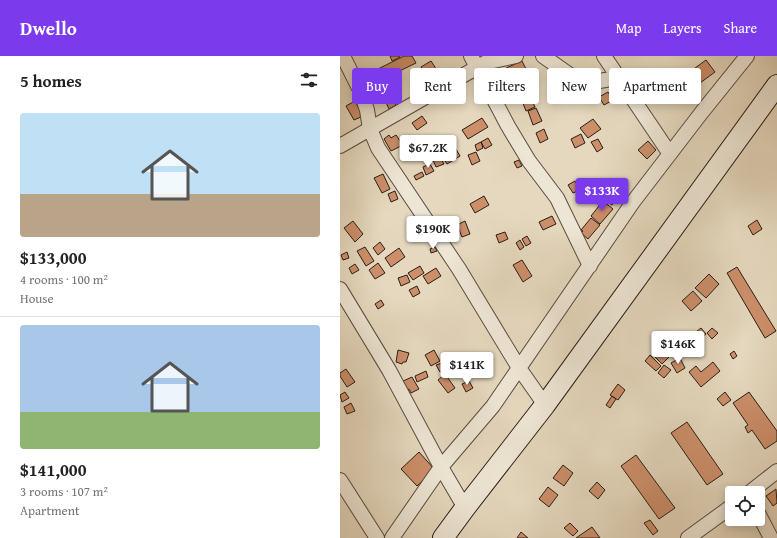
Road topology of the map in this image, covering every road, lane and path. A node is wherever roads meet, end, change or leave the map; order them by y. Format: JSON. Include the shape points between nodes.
{"nodes":[{"id":1,"x":343,"y":56,"type":"edge"},
{"id":2,"x":516,"y":56,"type":"edge"},
{"id":3,"x":543,"y":56,"type":"edge"},
{"id":4,"x":604,"y":56,"type":"edge"},
{"id":5,"x":747,"y":56,"type":"edge"},
{"id":6,"x":482,"y":60,"type":"edge"},
{"id":7,"x":612,"y":68,"type":"edge"},
{"id":8,"x":609,"y":79,"type":"edge"},
{"id":9,"x":777,"y":85,"type":"edge"},
{"id":10,"x":636,"y":104,"type":"edge"},
{"id":11,"x":370,"y":129,"type":"junction"},
{"id":12,"x":340,"y":146,"type":"edge"},
{"id":13,"x":670,"y":154,"type":"junction"},
{"id":14,"x":590,"y":266,"type":"junction"},
{"id":15,"x":340,"y":289,"type":"edge"},
{"id":16,"x":519,"y":368,"type":"junction"},
{"id":17,"x":546,"y":405,"type":"junction"},
{"id":18,"x":441,"y":467,"type":"junction"},
{"id":19,"x":777,"y":471,"type":"edge"},
{"id":20,"x":340,"y":480,"type":"edge"},
{"id":21,"x":758,"y":486,"type":"edge"},
{"id":22,"x":465,"y":508,"type":"junction"},
{"id":23,"x":725,"y":511,"type":"edge"},
{"id":24,"x":765,"y":526,"type":"edge"},
{"id":25,"x":377,"y":538,"type":"edge"},
{"id":26,"x":392,"y":538,"type":"edge"},
{"id":27,"x":443,"y":538,"type":"edge"},
{"id":28,"x":688,"y":538,"type":"edge"},
{"id":29,"x":771,"y":538,"type":"edge"}],
"edges":[{"from":1,"to":11,"type":"street","via":[[361,92]]},
{"from":2,"to":6,"type":"street"},
{"from":3,"to":8,"type":"street","via":[[577,80],[593,82]]},
{"from":4,"to":7,"type":"street"},
{"from":5,"to":13,"type":"street"},
{"from":6,"to":11,"type":"street"},
{"from":6,"to":14,"type":"street","via":[[508,126],[556,198]]},
{"from":9,"to":17,"type":"main road"},
{"from":10,"to":13,"type":"street"},
{"from":11,"to":12,"type":"street"},
{"from":11,"to":16,"type":"street","via":[[378,148],[459,269]]},
{"from":13,"to":14,"type":"street","via":[[633,202]]},
{"from":14,"to":16,"type":"street"},
{"from":15,"to":18,"type":"street","via":[[389,370]]},
{"from":16,"to":17,"type":"street"},
{"from":16,"to":18,"type":"street","via":[[493,406]]},
{"from":17,"to":22,"type":"main road"},
{"from":18,"to":22,"type":"street"},
{"from":18,"to":26,"type":"street"},
{"from":19,"to":21,"type":"street"},
{"from":20,"to":25,"type":"street"},
{"from":22,"to":27,"type":"main road"},
{"from":23,"to":28,"type":"street"},
{"from":24,"to":29,"type":"street"}]}
